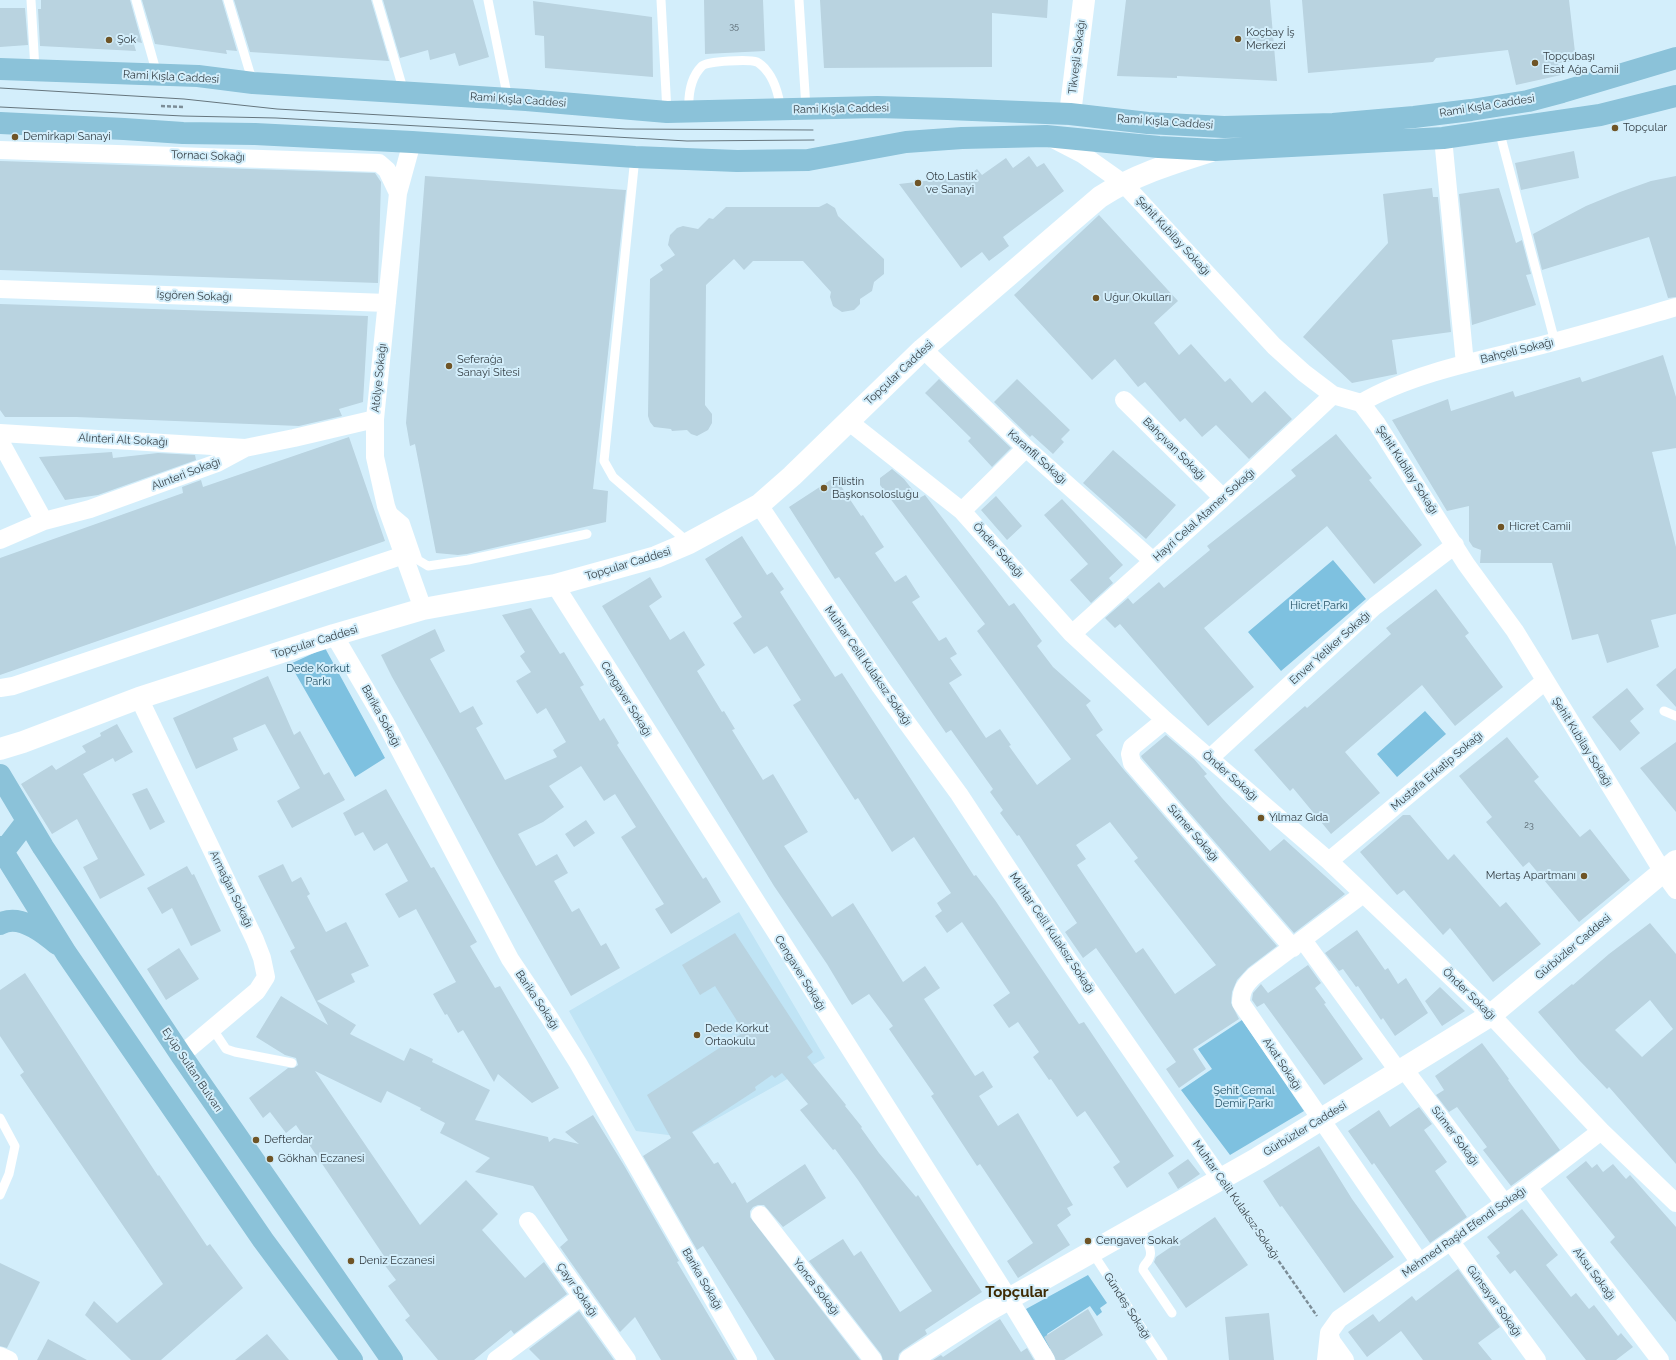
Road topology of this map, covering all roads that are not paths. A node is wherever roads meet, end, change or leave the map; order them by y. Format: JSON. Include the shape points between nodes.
{"nodes":[{"id":1,"x":31,"y":0,"type":"edge"},
{"id":2,"x":136,"y":0,"type":"edge"},
{"id":3,"x":228,"y":0,"type":"edge"},
{"id":4,"x":377,"y":0,"type":"edge"},
{"id":5,"x":488,"y":0,"type":"edge"},
{"id":6,"x":662,"y":0,"type":"edge"},
{"id":7,"x":798,"y":0,"type":"edge"},
{"id":8,"x":1084,"y":0,"type":"edge"},
{"id":9,"x":1676,"y":58,"type":"edge"},
{"id":10,"x":0,"y":70,"type":"edge"},
{"id":11,"x":36,"y":72,"type":"junction"},
{"id":12,"x":157,"y":76,"type":"junction"},
{"id":13,"x":253,"y":83,"type":"junction"},
{"id":14,"x":404,"y":92,"type":"junction"},
{"id":15,"x":1676,"y":96,"type":"edge"},
{"id":16,"x":508,"y":99,"type":"junction"},
{"id":17,"x":806,"y":109,"type":"junction"},
{"id":18,"x":781,"y":110,"type":"junction"},
{"id":19,"x":667,"y":112,"type":"junction"},
{"id":20,"x":690,"y":112,"type":"junction"},
{"id":21,"x":1070,"y":114,"type":"junction"},
{"id":22,"x":0,"y":123,"type":"edge"},
{"id":23,"x":1499,"y":130,"type":"junction"},
{"id":24,"x":1046,"y":136,"type":"junction"},
{"id":25,"x":1444,"y":138,"type":"junction"},
{"id":26,"x":412,"y":142,"type":"junction"},
{"id":27,"x":0,"y":150,"type":"edge"},
{"id":28,"x":1215,"y":150,"type":"junction"},
{"id":29,"x":635,"y":157,"type":"junction"},
{"id":30,"x":1123,"y":183,"type":"junction"},
{"id":31,"x":398,"y":193,"type":"junction"},
{"id":32,"x":0,"y":289,"type":"edge"},
{"id":33,"x":387,"y":303,"type":"junction"},
{"id":34,"x":1676,"y":307,"type":"edge"},
{"id":35,"x":1555,"y":342,"type":"junction"},
{"id":36,"x":923,"y":349,"type":"junction"},
{"id":37,"x":1465,"y":364,"type":"junction"},
{"id":38,"x":1333,"y":395,"type":"junction"},
{"id":39,"x":1124,"y":400,"type":"dead end"},
{"id":40,"x":1361,"y":403,"type":"junction"},
{"id":41,"x":375,"y":418,"type":"junction"},
{"id":42,"x":848,"y":421,"type":"junction"},
{"id":43,"x":0,"y":433,"type":"edge"},
{"id":44,"x":0,"y":441,"type":"edge"},
{"id":45,"x":245,"y":448,"type":"junction"},
{"id":46,"x":1026,"y":448,"type":"junction"},
{"id":47,"x":1223,"y":498,"type":"junction"},
{"id":48,"x":759,"y":505,"type":"junction"},
{"id":49,"x":386,"y":506,"type":"junction"},
{"id":50,"x":962,"y":511,"type":"junction"},
{"id":51,"x":44,"y":521,"type":"junction"},
{"id":52,"x":587,"y":534,"type":"dead end"},
{"id":53,"x":0,"y":540,"type":"edge"},
{"id":54,"x":689,"y":543,"type":"junction"},
{"id":55,"x":1455,"y":545,"type":"junction"},
{"id":56,"x":404,"y":554,"type":"junction"},
{"id":57,"x":1153,"y":561,"type":"junction"},
{"id":58,"x":555,"y":585,"type":"junction"},
{"id":59,"x":423,"y":609,"type":"junction"},
{"id":60,"x":1072,"y":634,"type":"junction"},
{"id":61,"x":334,"y":635,"type":"junction"},
{"id":62,"x":1545,"y":681,"type":"junction"},
{"id":63,"x":0,"y":688,"type":"edge"},
{"id":64,"x":139,"y":698,"type":"junction"},
{"id":65,"x":1664,"y":711,"type":"dead end"},
{"id":66,"x":1676,"y":716,"type":"edge"},
{"id":67,"x":1165,"y":720,"type":"junction"},
{"id":68,"x":0,"y":749,"type":"edge"},
{"id":69,"x":1210,"y":758,"type":"junction"},
{"id":70,"x":0,"y":775,"type":"edge"},
{"id":71,"x":27,"y":821,"type":"junction"},
{"id":72,"x":0,"y":830,"type":"edge"},
{"id":73,"x":1,"y":849,"type":"edge"},
{"id":74,"x":1329,"y":862,"type":"junction"},
{"id":75,"x":1669,"y":867,"type":"edge"},
{"id":76,"x":1676,"y":890,"type":"edge"},
{"id":77,"x":1363,"y":894,"type":"junction"},
{"id":78,"x":0,"y":924,"type":"edge"},
{"id":79,"x":1298,"y":944,"type":"junction"},
{"id":80,"x":66,"y":953,"type":"junction"},
{"id":81,"x":1491,"y":1015,"type":"junction"},
{"id":82,"x":212,"y":1028,"type":"junction"},
{"id":83,"x":180,"y":1055,"type":"junction"},
{"id":84,"x":292,"y":1063,"type":"dead end"},
{"id":85,"x":1402,"y":1070,"type":"junction"},
{"id":86,"x":0,"y":1118,"type":"edge"},
{"id":87,"x":1321,"y":1120,"type":"junction"},
{"id":88,"x":1601,"y":1131,"type":"junction"},
{"id":89,"x":1221,"y":1180,"type":"junction"},
{"id":90,"x":1528,"y":1187,"type":"junction"},
{"id":91,"x":0,"y":1196,"type":"edge"},
{"id":92,"x":1676,"y":1203,"type":"edge"},
{"id":93,"x":1505,"y":1204,"type":"junction"},
{"id":94,"x":760,"y":1215,"type":"dead end"},
{"id":95,"x":528,"y":1221,"type":"dead end"},
{"id":96,"x":1138,"y":1226,"type":"junction"},
{"id":97,"x":1452,"y":1242,"type":"junction"},
{"id":98,"x":1092,"y":1252,"type":"junction"},
{"id":99,"x":1420,"y":1262,"type":"junction"},
{"id":100,"x":582,"y":1296,"type":"junction"},
{"id":101,"x":1008,"y":1299,"type":"junction"},
{"id":102,"x":1172,"y":1313,"type":"dead end"},
{"id":103,"x":1329,"y":1333,"type":"junction"},
{"id":104,"x":0,"y":1356,"type":"edge"},
{"id":105,"x":9,"y":1360,"type":"edge"},
{"id":106,"x":352,"y":1360,"type":"edge"},
{"id":107,"x":392,"y":1360,"type":"edge"},
{"id":108,"x":496,"y":1360,"type":"edge"},
{"id":109,"x":627,"y":1360,"type":"edge"},
{"id":110,"x":748,"y":1360,"type":"edge"},
{"id":111,"x":873,"y":1360,"type":"edge"},
{"id":112,"x":910,"y":1360,"type":"edge"},
{"id":113,"x":1046,"y":1360,"type":"edge"},
{"id":114,"x":1163,"y":1360,"type":"edge"},
{"id":115,"x":1326,"y":1360,"type":"edge"},
{"id":116,"x":1345,"y":1360,"type":"edge"},
{"id":117,"x":1537,"y":1360,"type":"edge"},
{"id":118,"x":1660,"y":1360,"type":"edge"}],
"edges":[{"from":1,"to":11,"type":"lane"},
{"from":2,"to":12,"type":"lane"},
{"from":3,"to":13,"type":"lane"},
{"from":4,"to":14,"type":"lane"},
{"from":5,"to":16,"type":"lane"},
{"from":6,"to":19,"type":"lane"},
{"from":7,"to":17,"type":"lane"},
{"from":8,"to":21,"type":"street","name":"Tikveşli Sokağı"},
{"from":9,"to":21,"type":"main road","name":"Rami Kışla Caddesi","via":[[1528,101],[1414,118],[1334,124],[1224,127],[1148,123]]},
{"from":10,"to":11,"type":"main road","name":"Rami Kışla Caddesi"},
{"from":11,"to":12,"type":"main road","name":"Rami Kışla Caddesi"},
{"from":12,"to":13,"type":"main road","name":"Rami Kışla Caddesi","via":[[198,76]]},
{"from":13,"to":14,"type":"main road","name":"Rami Kışla Caddesi"},
{"from":14,"to":16,"type":"main road","name":"Rami Kışla Caddesi"},
{"from":15,"to":23,"type":"main road","via":[[1600,115]]},
{"from":16,"to":19,"type":"main road","name":"Rami Kışla Caddesi"},
{"from":17,"to":18,"type":"main road","name":"Rami Kışla Caddesi"},
{"from":17,"to":21,"type":"main road","name":"Rami Kışla Caddesi","via":[[877,107]]},
{"from":18,"to":20,"type":"main road","name":"Rami Kışla Caddesi"},
{"from":18,"to":20,"type":"lane","via":[[779,97],[766,70],[756,62],[719,62],[703,65],[693,79],[688,100]]},
{"from":19,"to":20,"type":"main road","name":"Rami Kışla Caddesi"},
{"from":22,"to":26,"type":"main road"},
{"from":23,"to":25,"type":"main road"},
{"from":23,"to":35,"type":"lane"},
{"from":24,"to":28,"type":"main road"},
{"from":24,"to":29,"type":"main road","via":[[906,142],[808,160],[737,161]]},
{"from":24,"to":30,"type":"street","name":"Şehit Kubilay Sokağı","via":[[1082,154]]},
{"from":25,"to":28,"type":"main road"},
{"from":25,"to":37,"type":"street"},
{"from":26,"to":29,"type":"main road"},
{"from":26,"to":31,"type":"street","name":"Atölye Sokağı"},
{"from":27,"to":31,"type":"street","name":"Tornacı Sokağı","via":[[379,163],[387,170]]},
{"from":28,"to":30,"type":"street","name":"Topçular Caddesi","via":[[1156,169]]},
{"from":29,"to":54,"type":"lane","via":[[604,461],[613,477]]},
{"from":30,"to":36,"type":"street","name":"Topçular Caddesi","via":[[1100,197]]},
{"from":30,"to":38,"type":"street","name":"Şehit Kubilay Sokağı","via":[[1274,346]]},
{"from":31,"to":33,"type":"street","name":"Atölye Sokağı"},
{"from":32,"to":33,"type":"street","name":"İşgören Sokağı"},
{"from":33,"to":41,"type":"street","name":"Atölye Sokağı"},
{"from":34,"to":35,"type":"street","name":"Bahçeli Sokağı"},
{"from":35,"to":37,"type":"street","name":"Bahçeli Sokağı"},
{"from":36,"to":42,"type":"street","name":"Topçular Caddesi"},
{"from":36,"to":46,"type":"street","name":"Karanfil Sokağı"},
{"from":37,"to":40,"type":"street","name":"Bahçeli Sokağı","via":[[1382,391]]},
{"from":38,"to":40,"type":"street","name":"Şehit Kubilay Sokağı"},
{"from":38,"to":47,"type":"street","name":"Hayri Celal Atamer Sokağı"},
{"from":39,"to":47,"type":"street","name":"Bahçıvan Sokağı"},
{"from":40,"to":55,"type":"street","name":"Şehit Kubilay Sokağı"},
{"from":41,"to":45,"type":"street","name":"Alınteri Sokağı"},
{"from":41,"to":49,"type":"street","name":"Atölye Sokağı","via":[[375,457]]},
{"from":42,"to":48,"type":"street","name":"Topçular Caddesi"},
{"from":42,"to":50,"type":"street","name":"Önder Sokağı"},
{"from":43,"to":45,"type":"street","name":"Alınteri Alt Sokağı"},
{"from":44,"to":51,"type":"street"},
{"from":45,"to":51,"type":"street","name":"Alınteri Sokağı","via":[[217,463],[98,507]]},
{"from":46,"to":50,"type":"street"},
{"from":46,"to":57,"type":"street","name":"Karanfil Sokağı"},
{"from":47,"to":57,"type":"street","name":"Hayri Celal Atamer Sokağı"},
{"from":48,"to":54,"type":"street","name":"Topçular Caddesi"},
{"from":48,"to":89,"type":"street","name":"Muhtar Celil Kulaksız Sokağı","via":[[880,686],[960,794],[1069,961]]},
{"from":49,"to":52,"type":"lane","via":[[404,522],[418,560],[428,566],[468,560]]},
{"from":49,"to":56,"type":"street","name":"Atölye Sokağı"},
{"from":50,"to":60,"type":"street","name":"Önder Sokağı"},
{"from":51,"to":53,"type":"street","name":"Alınteri Sokağı"},
{"from":54,"to":58,"type":"street","name":"Topçular Caddesi","via":[[656,558]]},
{"from":55,"to":62,"type":"street","name":"Şehit Kubilay Sokağı","via":[[1515,631]]},
{"from":55,"to":69,"type":"street","name":"Enver Yetiker Sokağı","via":[[1375,606]]},
{"from":56,"to":59,"type":"street","name":"Atölye Sokağı"},
{"from":56,"to":63,"type":"street","via":[[13,686]]},
{"from":57,"to":60,"type":"street","name":"Hayri Celal Atamer Sokağı"},
{"from":58,"to":59,"type":"street","name":"Topçular Caddesi"},
{"from":58,"to":101,"type":"street","name":"Cengaver Sokağı"},
{"from":59,"to":61,"type":"street","name":"Topçular Caddesi"},
{"from":60,"to":67,"type":"street","name":"Önder Sokağı"},
{"from":61,"to":64,"type":"street","name":"Topçular Caddesi"},
{"from":61,"to":110,"type":"street","name":"Barika Sokağı","via":[[384,722],[510,959],[578,1063]]},
{"from":62,"to":74,"type":"street","name":"Mustafa Erkatip Sokağı"},
{"from":62,"to":75,"type":"street","name":"Şehit Kubilay Sokağı"},
{"from":64,"to":68,"type":"street","name":"Topçular Caddesi"},
{"from":64,"to":82,"type":"street","name":"Armağan Sokağı","via":[[262,958],[266,977],[257,991]]},
{"from":65,"to":66,"type":"lane"},
{"from":67,"to":69,"type":"street","name":"Önder Sokağı"},
{"from":67,"to":79,"type":"street","name":"Sümer Sokağı","via":[[1132,747],[1132,763]]},
{"from":69,"to":74,"type":"street","name":"Önder Sokağı"},
{"from":70,"to":71,"type":"main road","name":"Eyüp Sultan Bulvarı"},
{"from":71,"to":72,"type":"main road"},
{"from":71,"to":73,"type":"main road"},
{"from":71,"to":83,"type":"main road","name":"Eyüp Sultan Bulvarı"},
{"from":73,"to":80,"type":"main road"},
{"from":74,"to":77,"type":"street","name":"Önder Sokağı"},
{"from":75,"to":76,"type":"street","name":"Şehit Kubilay Sokağı"},
{"from":75,"to":81,"type":"street","name":"Gürbüzler Caddesi"},
{"from":77,"to":79,"type":"street","name":"Akat Sokağı"},
{"from":77,"to":81,"type":"street","name":"Önder Sokağı"},
{"from":78,"to":80,"type":"main road","via":[[6,920],[21,921],[36,929]]},
{"from":79,"to":85,"type":"street","name":"Sümer Sokağı"},
{"from":79,"to":87,"type":"street","name":"Akat Sokağı","via":[[1244,986],[1241,1003]]},
{"from":80,"to":106,"type":"main road","via":[[263,1240]]},
{"from":81,"to":85,"type":"street","name":"Gürbüzler Caddesi"},
{"from":81,"to":88,"type":"street","name":"Önder Sokağı"},
{"from":82,"to":83,"type":"street","name":"Armağan Sokağı"},
{"from":82,"to":84,"type":"lane","via":[[226,1049]]},
{"from":83,"to":107,"type":"main road","name":"Eyüp Sultan Bulvarı"},
{"from":85,"to":87,"type":"street","name":"Gürbüzler Caddesi"},
{"from":85,"to":93,"type":"street","name":"Sümer Sokağı"},
{"from":86,"to":91,"type":"lane","via":[[16,1146]]},
{"from":87,"to":89,"type":"street","name":"Gürbüzler Caddesi"},
{"from":87,"to":99,"type":"street","name":"Akat Sokağı"},
{"from":88,"to":90,"type":"street","name":"Mehmed Raşid Efendi Sokağı"},
{"from":88,"to":92,"type":"street","name":"Önder Sokağı"},
{"from":89,"to":96,"type":"street","name":"Gürbüzler Caddesi"},
{"from":90,"to":93,"type":"street","name":"Mehmed Raşid Efendi Sokağı"},
{"from":90,"to":118,"type":"street","name":"Aksu Sokağı"},
{"from":93,"to":97,"type":"street","name":"Mehmed Raşid Efendi Sokağı"},
{"from":94,"to":111,"type":"street","name":"Yonca Sokağı"},
{"from":95,"to":100,"type":"street","name":"Çayır Sokağı"},
{"from":96,"to":98,"type":"street","name":"Gürbüzler Caddesi"},
{"from":96,"to":102,"type":"lane","via":[[1151,1254],[1143,1270]]},
{"from":97,"to":99,"type":"street","name":"Mehmed Raşid Efendi Sokağı"},
{"from":97,"to":117,"type":"street","name":"Günsayar Sokağı"},
{"from":98,"to":101,"type":"street","name":"Gürbüzler Caddesi"},
{"from":98,"to":114,"type":"lane","name":"Gündeş Sokağı"},
{"from":99,"to":103,"type":"street","name":"Mehmed Raşid Efendi Sokağı","via":[[1339,1319]]},
{"from":100,"to":108,"type":"street"},
{"from":100,"to":109,"type":"street","name":"Çayır Sokağı"},
{"from":101,"to":112,"type":"street","name":"Gürbüzler Caddesi"},
{"from":101,"to":113,"type":"street","name":"Cengaver Sokağı"},
{"from":103,"to":115,"type":"street"},
{"from":103,"to":116,"type":"street","via":[[1332,1342]]},
{"from":104,"to":105,"type":"street"}]}
